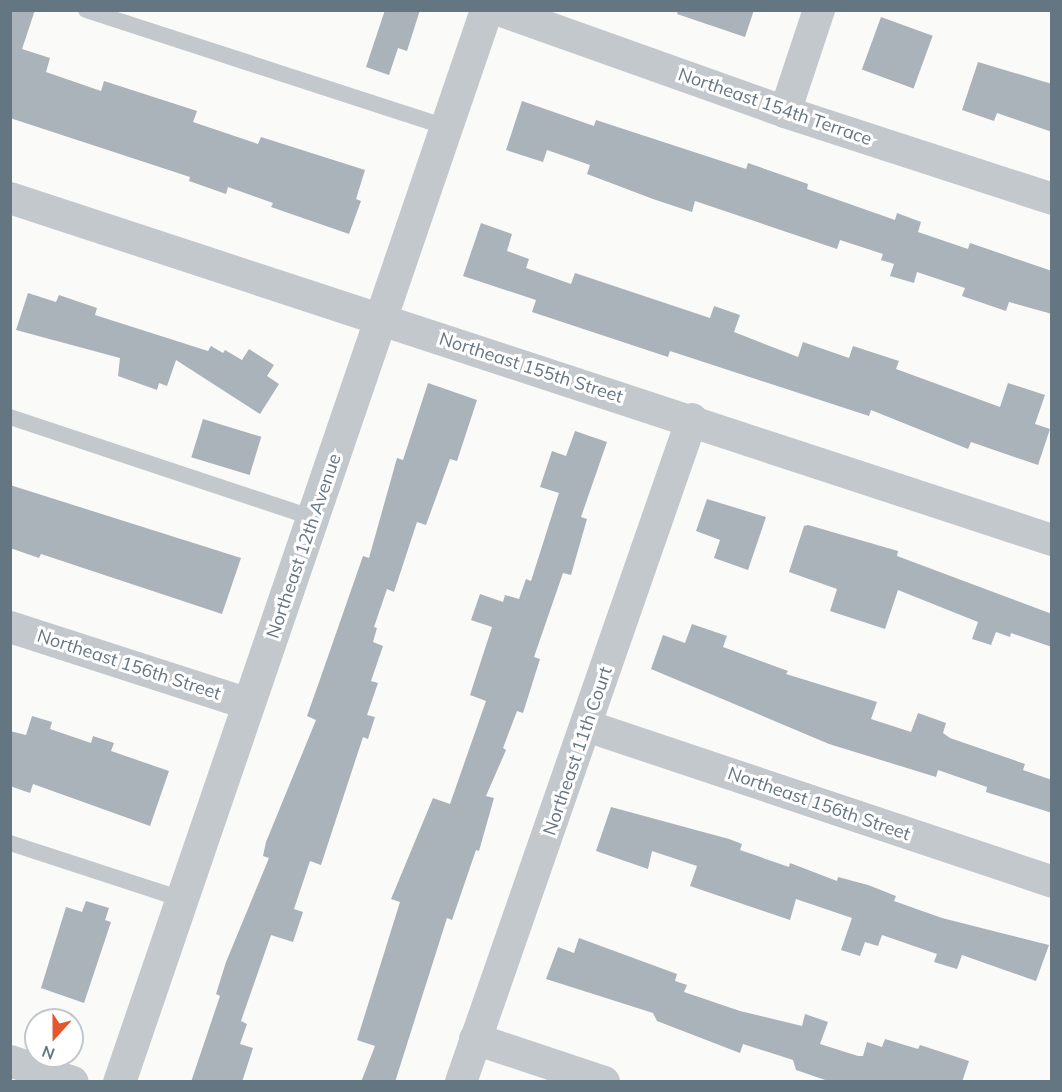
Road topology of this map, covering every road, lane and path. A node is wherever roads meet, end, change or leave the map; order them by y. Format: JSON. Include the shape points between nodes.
{"nodes":[{"id":1,"x":86,"y":10,"type":"edge"},
{"id":2,"x":486,"y":10,"type":"edge"},
{"id":3,"x":499,"y":10,"type":"edge"},
{"id":4,"x":819,"y":10,"type":"edge"},
{"id":5,"x":785,"y":112,"type":"junction"},
{"id":6,"x":447,"y":127,"type":"junction"},
{"id":7,"x":10,"y":198,"type":"edge"},
{"id":8,"x":1052,"y":199,"type":"edge"},
{"id":9,"x":383,"y":320,"type":"junction"},
{"id":10,"x":10,"y":417,"type":"edge"},
{"id":11,"x":692,"y":419,"type":"junction"},
{"id":12,"x":314,"y":518,"type":"junction"},
{"id":13,"x":1052,"y":540,"type":"edge"},
{"id":14,"x":10,"y":627,"type":"edge"},
{"id":15,"x":248,"y":704,"type":"junction"},
{"id":16,"x":587,"y":726,"type":"junction"},
{"id":17,"x":10,"y":843,"type":"edge"},
{"id":18,"x":1052,"y":882,"type":"edge"},
{"id":19,"x":181,"y":899,"type":"junction"},
{"id":20,"x":475,"y":1039,"type":"junction"},
{"id":21,"x":10,"y":1061,"type":"edge"},
{"id":22,"x":73,"y":1082,"type":"edge"},
{"id":23,"x":119,"y":1082,"type":"edge"},
{"id":24,"x":461,"y":1082,"type":"edge"},
{"id":25,"x":604,"y":1082,"type":"edge"}],
"edges":[{"from":1,"to":6,"type":"lane"},
{"from":2,"to":6,"type":"street","name":"Northeast 12th Avenue"},
{"from":3,"to":5,"type":"street","name":"Northeast 154th Terrace"},
{"from":4,"to":5,"type":"street"},
{"from":5,"to":8,"type":"street","name":"Northeast 154th Terrace"},
{"from":6,"to":9,"type":"street","name":"Northeast 12th Avenue"},
{"from":7,"to":9,"type":"street","name":"Northeast 155th Street"},
{"from":9,"to":11,"type":"street","name":"Northeast 155th Street"},
{"from":9,"to":12,"type":"street","name":"Northeast 12th Avenue"},
{"from":10,"to":12,"type":"lane"},
{"from":11,"to":13,"type":"street","name":"Northeast 155th Street"},
{"from":11,"to":16,"type":"street","name":"Northeast 11th Court"},
{"from":12,"to":15,"type":"street","name":"Northeast 12th Avenue"},
{"from":14,"to":15,"type":"street","name":"Northeast 156th Street"},
{"from":15,"to":19,"type":"street","name":"Northeast 12th Avenue"},
{"from":16,"to":18,"type":"street","name":"Northeast 156th Street"},
{"from":16,"to":20,"type":"street","name":"Northeast 11th Court"},
{"from":17,"to":19,"type":"lane"},
{"from":19,"to":23,"type":"street","name":"Northeast 12th Avenue"},
{"from":20,"to":24,"type":"street","name":"Northeast 11th Court"},
{"from":20,"to":25,"type":"street"},
{"from":21,"to":22,"type":"street"}]}
